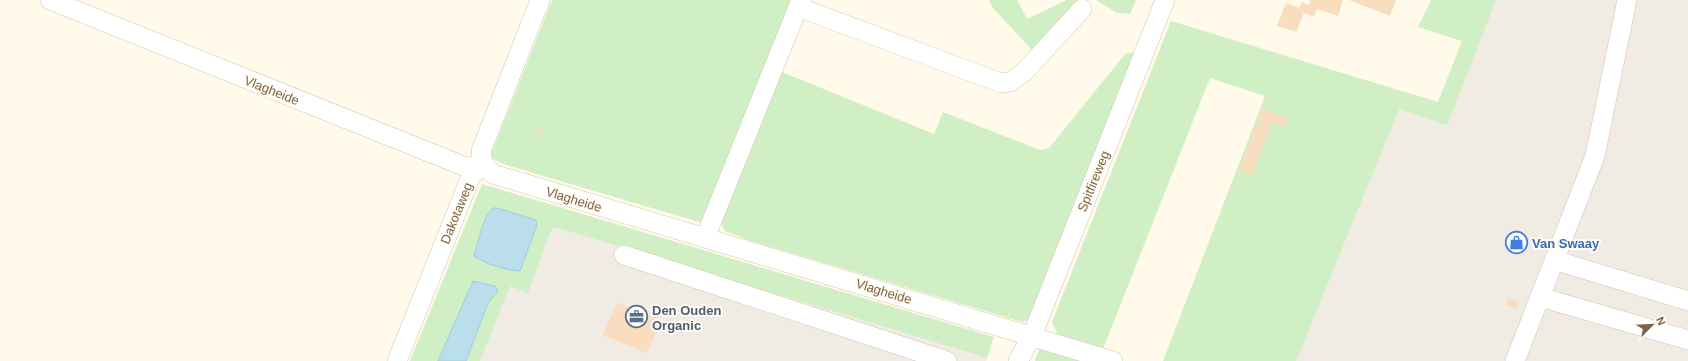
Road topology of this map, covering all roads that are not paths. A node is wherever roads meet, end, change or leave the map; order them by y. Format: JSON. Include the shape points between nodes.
{"nodes":[{"id":1,"x":50,"y":0,"type":"edge"},
{"id":2,"x":540,"y":0,"type":"edge"},
{"id":3,"x":1165,"y":0,"type":"edge"},
{"id":4,"x":1627,"y":0,"type":"edge"},
{"id":5,"x":800,"y":4,"type":"edge"},
{"id":6,"x":1082,"y":9,"type":"dead end"},
{"id":7,"x":483,"y":164,"type":"junction"},
{"id":8,"x":705,"y":238,"type":"junction"},
{"id":9,"x":624,"y":255,"type":"dead end"},
{"id":10,"x":1554,"y":260,"type":"junction"},
{"id":11,"x":1540,"y":297,"type":"junction"},
{"id":12,"x":1688,"y":301,"type":"edge"},
{"id":13,"x":1032,"y":336,"type":"junction"},
{"id":14,"x":1688,"y":340,"type":"edge"},
{"id":15,"x":397,"y":361,"type":"edge"},
{"id":16,"x":946,"y":361,"type":"edge"},
{"id":17,"x":1018,"y":361,"type":"edge"},
{"id":18,"x":1113,"y":361,"type":"edge"},
{"id":19,"x":1515,"y":361,"type":"edge"}],
"edges":[{"from":1,"to":7,"type":"street","name":"Vlagheide","via":[[460,165],[467,167]]},
{"from":2,"to":7,"type":"street","via":[[483,146]]},
{"from":3,"to":13,"type":"street","name":"Spitfireweg"},
{"from":4,"to":10,"type":"street","via":[[1594,156]]},
{"from":5,"to":6,"type":"street","via":[[1001,83],[1010,82],[1024,72]]},
{"from":5,"to":8,"type":"street"},
{"from":7,"to":8,"type":"street","name":"Vlagheide","via":[[493,174]]},
{"from":7,"to":15,"type":"street","name":"Dakotaweg","via":[[471,176]]},
{"from":8,"to":13,"type":"street","name":"Vlagheide"},
{"from":9,"to":16,"type":"street"},
{"from":10,"to":11,"type":"street"},
{"from":10,"to":12,"type":"street"},
{"from":11,"to":14,"type":"street"},
{"from":11,"to":19,"type":"street"},
{"from":13,"to":17,"type":"street","name":"Spitfireweg"},
{"from":13,"to":18,"type":"street","name":"Vlagheide"}]}
